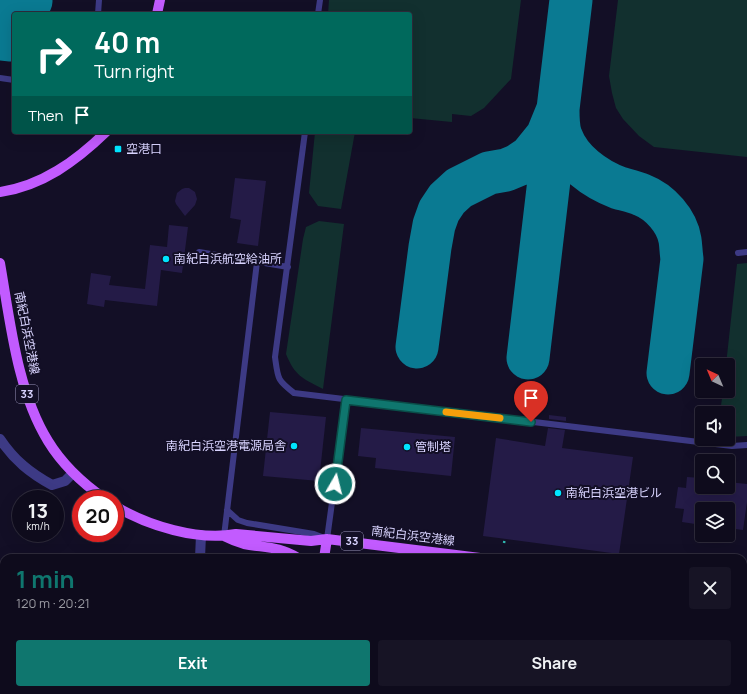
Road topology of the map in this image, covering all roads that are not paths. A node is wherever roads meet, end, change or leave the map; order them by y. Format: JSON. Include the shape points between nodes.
{"nodes":[{"id":1,"x":99,"y":0,"type":"edge"},
{"id":2,"x":153,"y":0,"type":"edge"},
{"id":3,"x":160,"y":0,"type":"edge"},
{"id":4,"x":320,"y":0,"type":"edge"},
{"id":5,"x":98,"y":12,"type":"edge"},
{"id":6,"x":152,"y":12,"type":"edge"},
{"id":7,"x":157,"y":12,"type":"edge"},
{"id":8,"x":318,"y":12,"type":"edge"},
{"id":9,"x":0,"y":78,"type":"edge"},
{"id":10,"x":12,"y":80,"type":"edge"},
{"id":11,"x":104,"y":134,"type":"edge"},
{"id":12,"x":305,"y":134,"type":"edge"},
{"id":13,"x":0,"y":192,"type":"edge"},
{"id":14,"x":199,"y":252,"type":"dead end"},
{"id":15,"x":747,"y":252,"type":"edge"},
{"id":16,"x":738,"y":253,"type":"dead end"},
{"id":17,"x":257,"y":262,"type":"junction"},
{"id":18,"x":0,"y":263,"type":"edge"},
{"id":19,"x":288,"y":267,"type":"junction"},
{"id":20,"x":346,"y":400,"type":"junction"},
{"id":21,"x":0,"y":439,"type":"edge"},
{"id":22,"x":747,"y":445,"type":"edge"},
{"id":23,"x":73,"y":473,"type":"junction"},
{"id":24,"x":92,"y":490,"type":"edge"},
{"id":25,"x":227,"y":510,"type":"junction"},
{"id":26,"x":124,"y":511,"type":"edge"},
{"id":27,"x":201,"y":535,"type":"junction"},
{"id":28,"x":224,"y":536,"type":"junction"},
{"id":29,"x":327,"y":539,"type":"junction"},
{"id":30,"x":200,"y":554,"type":"edge"},
{"id":31,"x":291,"y":554,"type":"edge"},
{"id":32,"x":325,"y":554,"type":"edge"},
{"id":33,"x":448,"y":554,"type":"edge"}],
"edges":[{"from":1,"to":5,"type":"lane"},
{"from":2,"to":6,"type":"main road"},
{"from":3,"to":7,"type":"main road"},
{"from":4,"to":8,"type":"lane"},
{"from":9,"to":10,"type":"lane"},
{"from":11,"to":13,"type":"main road","via":[[70,164],[48,177]]},
{"from":12,"to":19,"type":"lane"},
{"from":14,"to":17,"type":"lane"},
{"from":15,"to":16,"type":"lane"},
{"from":17,"to":19,"type":"lane"},
{"from":17,"to":25,"type":"lane"},
{"from":18,"to":23,"type":"main road","name":"南紀白浜空港線","number":"33","via":[[16,351],[29,400],[48,441]]},
{"from":19,"to":20,"type":"lane","via":[[275,357],[277,377],[294,393]]},
{"from":20,"to":22,"type":"lane","via":[[732,446]]},
{"from":20,"to":29,"type":"lane"},
{"from":21,"to":23,"type":"street","via":[[19,462],[35,476],[52,485],[65,481]]},
{"from":23,"to":24,"type":"main road","name":"南紀白浜空港線","number":"33"},
{"from":25,"to":28,"type":"lane"},
{"from":25,"to":29,"type":"lane","via":[[238,520],[247,523],[314,534]]},
{"from":26,"to":27,"type":"main road","name":"南紀白浜空港線","number":"33","via":[[146,522]]},
{"from":27,"to":28,"type":"main road","name":"南紀白浜空港線","number":"33"},
{"from":27,"to":30,"type":"street"},
{"from":28,"to":29,"type":"main road","name":"南紀白浜空港線","number":"33","via":[[236,534],[311,541]]},
{"from":28,"to":31,"type":"main road","name":"南紀白浜空港線","number":"33","via":[[243,544],[279,548]]},
{"from":29,"to":32,"type":"main road"},
{"from":29,"to":33,"type":"main road","name":"南紀白浜空港線","number":"33"}]}
